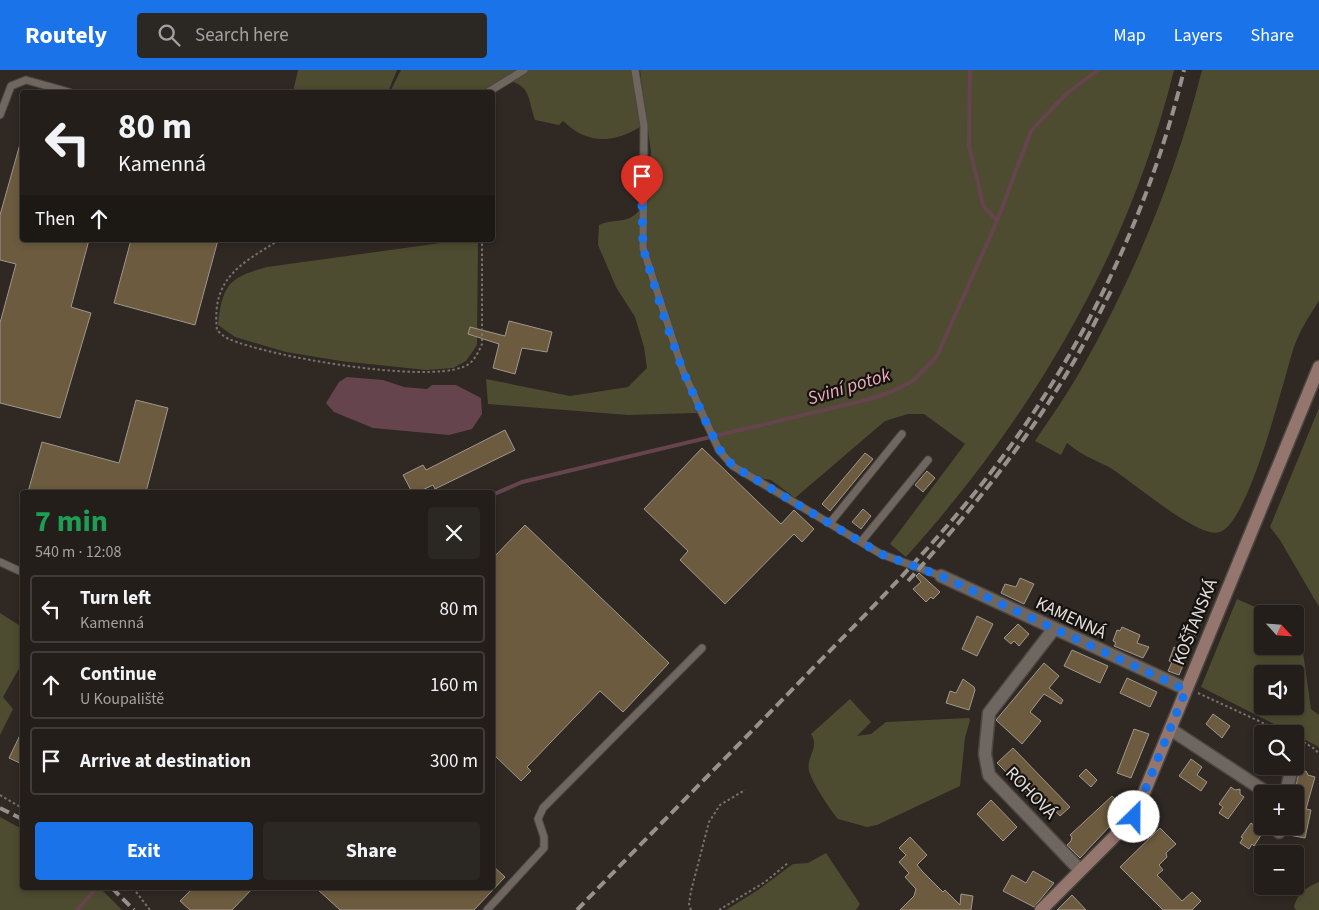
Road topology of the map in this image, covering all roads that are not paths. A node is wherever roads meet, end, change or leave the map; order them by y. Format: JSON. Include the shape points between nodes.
{"nodes":[{"id":1,"x":524,"y":70,"type":"edge"},
{"id":2,"x":635,"y":70,"type":"edge"},
{"id":3,"x":62,"y":90,"type":"edge"},
{"id":4,"x":491,"y":90,"type":"edge"},
{"id":5,"x":0,"y":115,"type":"edge"},
{"id":6,"x":1319,"y":367,"type":"edge"},
{"id":7,"x":902,"y":434,"type":"dead end"},
{"id":8,"x":928,"y":460,"type":"dead end"},
{"id":9,"x":830,"y":523,"type":"junction"},
{"id":10,"x":861,"y":542,"type":"junction"},
{"id":11,"x":0,"y":562,"type":"edge"},
{"id":12,"x":20,"y":571,"type":"edge"},
{"id":13,"x":941,"y":576,"type":"joint"},
{"id":14,"x":1053,"y":630,"type":"junction"},
{"id":15,"x":702,"y":648,"type":"dead end"},
{"id":16,"x":1186,"y":690,"type":"junction"},
{"id":17,"x":1170,"y":728,"type":"junction"},
{"id":18,"x":1256,"y":785,"type":"edge"},
{"id":19,"x":1080,"y":870,"type":"junction"},
{"id":20,"x":487,"y":910,"type":"edge"},
{"id":21,"x":1041,"y":910,"type":"edge"}],
"edges":[{"from":1,"to":4,"type":"lane"},
{"from":2,"to":9,"type":"lane","via":[[644,126],[643,248],[683,371],[720,450],[733,466]]},
{"from":3,"to":5,"type":"lane","via":[[26,80],[11,86]]},
{"from":6,"to":16,"type":"street","name":"KOŠŤANSKÁ"},
{"from":7,"to":9,"type":"lane"},
{"from":8,"to":10,"type":"lane"},
{"from":9,"to":10,"type":"lane"},
{"from":10,"to":13,"type":"lane","via":[[881,554]]},
{"from":11,"to":12,"type":"lane"},
{"from":13,"to":14,"type":"street","name":"KAMENNÁ"},
{"from":14,"to":16,"type":"street","name":"KAMENNÁ"},
{"from":14,"to":19,"type":"street","name":"ROHOVÁ","via":[[989,714],[986,765],[989,775]]},
{"from":15,"to":20,"type":"lane","via":[[544,808],[538,819],[544,848]]},
{"from":16,"to":17,"type":"street","name":"KOŠŤANSKÁ"},
{"from":17,"to":18,"type":"street"},
{"from":17,"to":19,"type":"street","name":"KOŠŤANSKÁ","via":[[1134,817]]},
{"from":19,"to":21,"type":"street","name":"KOŠŤANSKÁ"}]}
